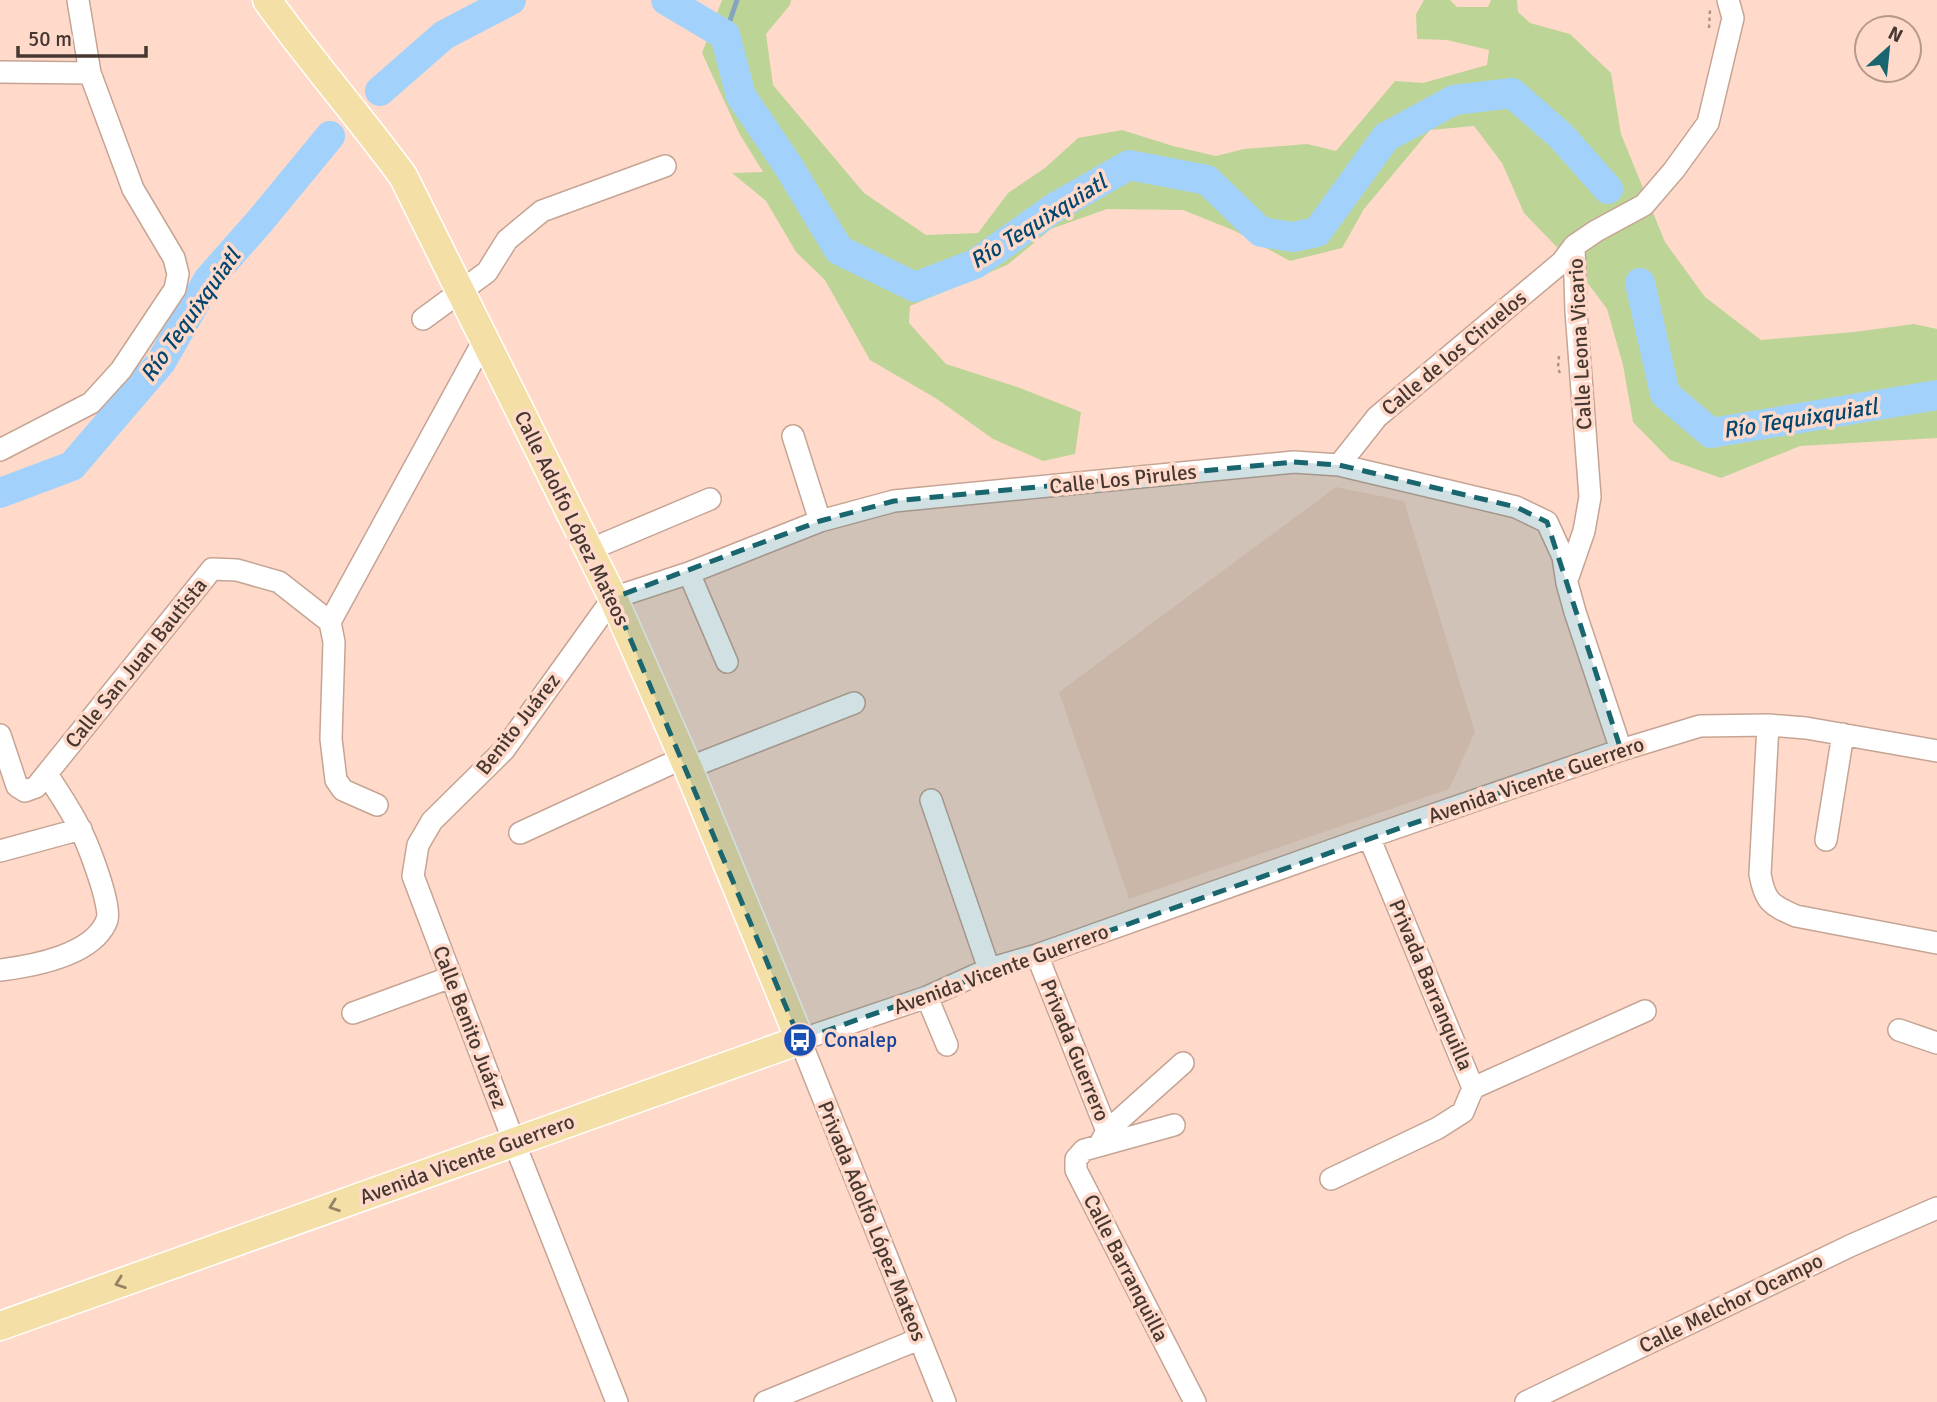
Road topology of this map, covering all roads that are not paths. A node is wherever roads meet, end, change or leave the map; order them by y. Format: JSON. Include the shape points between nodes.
{"nodes":[{"id":1,"x":78,"y":0,"type":"edge"},
{"id":2,"x":267,"y":0,"type":"edge"},
{"id":3,"x":292,"y":0,"type":"edge"},
{"id":4,"x":1719,"y":4,"type":"edge"},
{"id":5,"x":287,"y":28,"type":"junction"},
{"id":6,"x":0,"y":72,"type":"edge"},
{"id":7,"x":90,"y":73,"type":"junction"},
{"id":8,"x":665,"y":166,"type":"dead end"},
{"id":9,"x":1574,"y":246,"type":"junction"},
{"id":10,"x":460,"y":291,"type":"junction"},
{"id":11,"x":423,"y":319,"type":"dead end"},
{"id":12,"x":484,"y":340,"type":"junction"},
{"id":13,"x":793,"y":436,"type":"dead end"},
{"id":14,"x":0,"y":450,"type":"edge"},
{"id":15,"x":1339,"y":465,"type":"junction"},
{"id":16,"x":710,"y":499,"type":"dead end"},
{"id":17,"x":820,"y":521,"type":"junction"},
{"id":18,"x":589,"y":550,"type":"junction"},
{"id":19,"x":689,"y":573,"type":"junction"},
{"id":20,"x":1567,"y":583,"type":"junction"},
{"id":21,"x":613,"y":598,"type":"junction"},
{"id":22,"x":330,"y":622,"type":"junction"},
{"id":23,"x":727,"y":662,"type":"dead end"},
{"id":24,"x":854,"y":703,"type":"dead end"},
{"id":25,"x":1768,"y":725,"type":"junction"},
{"id":26,"x":1843,"y":734,"type":"junction"},
{"id":27,"x":0,"y":735,"type":"edge"},
{"id":28,"x":1621,"y":750,"type":"junction"},
{"id":29,"x":1937,"y":751,"type":"edge"},
{"id":30,"x":685,"y":763,"type":"junction"},
{"id":31,"x":47,"y":774,"type":"junction"},
{"id":32,"x":931,"y":800,"type":"dead end"},
{"id":33,"x":377,"y":805,"type":"dead end"},
{"id":34,"x":81,"y":829,"type":"junction"},
{"id":35,"x":520,"y":832,"type":"dead end"},
{"id":36,"x":1369,"y":837,"type":"junction"},
{"id":37,"x":1826,"y":840,"type":"dead end"},
{"id":38,"x":418,"y":845,"type":"joint"},
{"id":39,"x":0,"y":850,"type":"edge"},
{"id":40,"x":1937,"y":943,"type":"edge"},
{"id":41,"x":1037,"y":956,"type":"junction"},
{"id":42,"x":989,"y":969,"type":"junction"},
{"id":43,"x":0,"y":970,"type":"edge"},
{"id":44,"x":452,"y":977,"type":"junction"},
{"id":45,"x":927,"y":997,"type":"junction"},
{"id":46,"x":1645,"y":1010,"type":"dead end"},
{"id":47,"x":353,"y":1013,"type":"dead end"},
{"id":48,"x":1899,"y":1030,"type":"dead end"},
{"id":49,"x":800,"y":1040,"type":"junction"},
{"id":50,"x":1937,"y":1044,"type":"edge"},
{"id":51,"x":947,"y":1045,"type":"dead end"},
{"id":52,"x":1183,"y":1063,"type":"dead end"},
{"id":53,"x":1474,"y":1088,"type":"junction"},
{"id":54,"x":1174,"y":1125,"type":"dead end"},
{"id":55,"x":1103,"y":1137,"type":"junction"},
{"id":56,"x":514,"y":1142,"type":"junction"},
{"id":57,"x":1331,"y":1179,"type":"dead end"},
{"id":58,"x":1937,"y":1208,"type":"edge"},
{"id":59,"x":0,"y":1326,"type":"edge"},
{"id":60,"x":919,"y":1339,"type":"junction"},
{"id":61,"x":617,"y":1402,"type":"edge"},
{"id":62,"x":765,"y":1402,"type":"edge"},
{"id":63,"x":945,"y":1402,"type":"edge"},
{"id":64,"x":1195,"y":1402,"type":"edge"},
{"id":65,"x":1526,"y":1402,"type":"edge"}],
"edges":[{"from":1,"to":7,"type":"street"},
{"from":2,"to":5,"type":"main road","name":"Calle Adolfo López Mateos"},
{"from":3,"to":5,"type":"main road"},
{"from":4,"to":9,"type":"street","name":"Calle Leona Vicario","via":[[1732,18],[1708,123],[1644,205]]},
{"from":5,"to":10,"type":"main road","name":"Calle Adolfo López Mateos","via":[[403,176]]},
{"from":6,"to":7,"type":"street"},
{"from":7,"to":14,"type":"street","via":[[133,189],[174,258],[175,289],[121,370],[91,403]]},
{"from":8,"to":10,"type":"street","via":[[542,211],[507,240],[487,272]]},
{"from":9,"to":15,"type":"street","name":"Calle de los Ciruelos","via":[[1377,417]]},
{"from":9,"to":20,"type":"street","name":"Calle Leona Vicario","via":[[1590,497]]},
{"from":10,"to":11,"type":"street"},
{"from":10,"to":12,"type":"main road","name":"Calle Adolfo López Mateos"},
{"from":12,"to":18,"type":"main road","name":"Calle Adolfo López Mateos"},
{"from":12,"to":22,"type":"street"},
{"from":13,"to":17,"type":"street"},
{"from":15,"to":17,"type":"street","name":"Calle Los Pirules","via":[[1294,462],[894,501]]},
{"from":15,"to":20,"type":"street","name":"Calle Los Pirules","via":[[1516,508],[1547,522],[1563,557]]},
{"from":16,"to":18,"type":"street"},
{"from":17,"to":19,"type":"street","name":"Calle Los Pirules"},
{"from":18,"to":21,"type":"main road","name":"Calle Adolfo López Mateos"},
{"from":19,"to":21,"type":"street","name":"Calle Los Pirules"},
{"from":19,"to":23,"type":"street"},
{"from":20,"to":28,"type":"street","name":"Calle Los Pirules"},
{"from":21,"to":30,"type":"main road","name":"Calle Adolfo López Mateos"},
{"from":21,"to":38,"type":"street","name":"Benito Juárez","via":[[503,750],[432,821]]},
{"from":22,"to":31,"type":"street","name":"Calle San Juan Bautista","via":[[279,582],[237,570],[212,569]]},
{"from":22,"to":33,"type":"street","via":[[336,779],[343,790]]},
{"from":24,"to":30,"type":"street"},
{"from":25,"to":26,"type":"street","name":"Avenida Vicente Guerrero"},
{"from":25,"to":28,"type":"street","name":"Avenida Vicente Guerrero","via":[[1700,726]]},
{"from":25,"to":40,"type":"street","via":[[1760,874],[1764,894],[1777,908],[1796,916]]},
{"from":26,"to":29,"type":"street","name":"Avenida Vicente Guerrero"},
{"from":26,"to":37,"type":"street"},
{"from":27,"to":31,"type":"street","name":"Calle San Juan Bautista","via":[[18,786],[25,792]]},
{"from":28,"to":36,"type":"street","name":"Avenida Vicente Guerrero"},
{"from":30,"to":35,"type":"street"},
{"from":30,"to":49,"type":"main road","name":"Calle Adolfo López Mateos"},
{"from":31,"to":34,"type":"street"},
{"from":32,"to":42,"type":"street"},
{"from":34,"to":39,"type":"street"},
{"from":34,"to":43,"type":"street","via":[[106,899],[108,917],[101,931],[57,959]]},
{"from":36,"to":41,"type":"street","name":"Avenida Vicente Guerrero"},
{"from":36,"to":53,"type":"street","name":"Privada Barranquilla"},
{"from":38,"to":44,"type":"street","name":"Calle Benito Juárez","via":[[413,876]]},
{"from":41,"to":42,"type":"street","name":"Avenida Vicente Guerrero"},
{"from":41,"to":55,"type":"street","name":"Privada Guerrero"},
{"from":42,"to":45,"type":"street","name":"Avenida Vicente Guerrero"},
{"from":44,"to":47,"type":"street"},
{"from":44,"to":56,"type":"street","name":"Calle Benito Juárez"},
{"from":45,"to":49,"type":"street","name":"Avenida Vicente Guerrero"},
{"from":45,"to":51,"type":"street"},
{"from":46,"to":53,"type":"street"},
{"from":48,"to":50,"type":"street"},
{"from":49,"to":56,"type":"main road","name":"Avenida Vicente Guerrero"},
{"from":49,"to":60,"type":"street","name":"Privada Adolfo López Mateos"},
{"from":52,"to":55,"type":"street","name":"Calle Barranquilla"},
{"from":53,"to":57,"type":"street","name":"Privada Barranquilla","via":[[1463,1112],[1438,1128]]},
{"from":54,"to":55,"type":"street"},
{"from":55,"to":64,"type":"street","name":"Calle Barranquilla","via":[[1076,1159],[1076,1170]]},
{"from":56,"to":59,"type":"main road","name":"Avenida Vicente Guerrero","one_way":true},
{"from":56,"to":61,"type":"street","name":"Calle Benito Juárez"},
{"from":58,"to":65,"type":"street","name":"Calle Melchor Ocampo"},
{"from":60,"to":62,"type":"street"},
{"from":60,"to":63,"type":"street","name":"Privada Adolfo López Mateos"}]}
